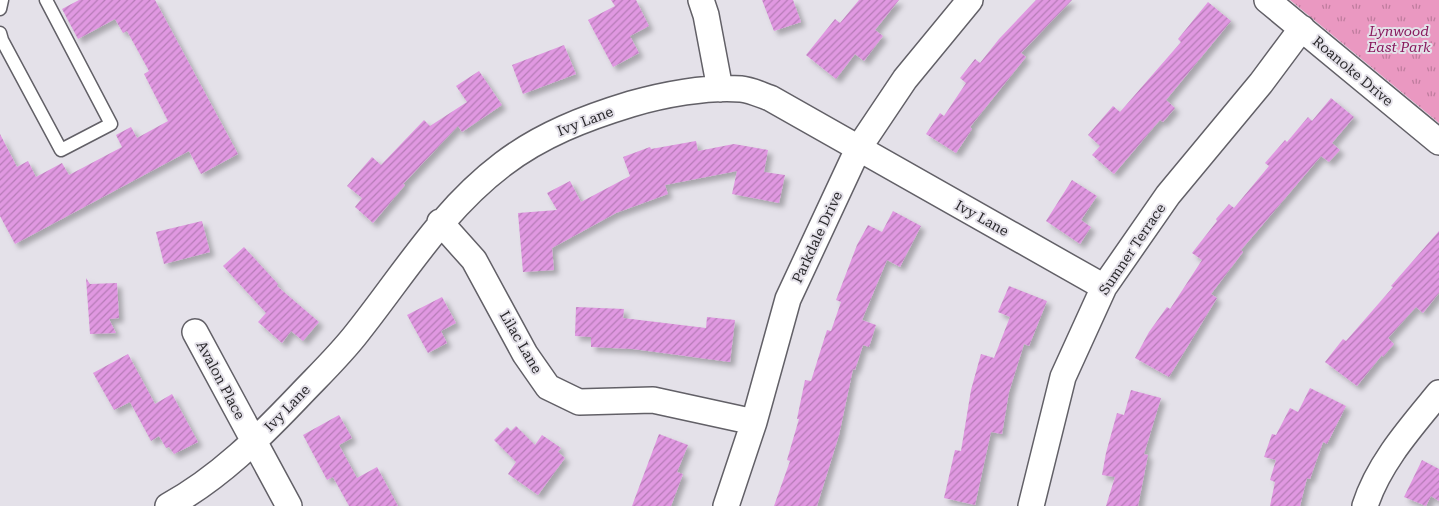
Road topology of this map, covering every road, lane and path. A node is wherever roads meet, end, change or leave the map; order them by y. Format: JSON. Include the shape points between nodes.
{"nodes":[{"id":1,"x":2,"y":0,"type":"edge"},
{"id":2,"x":46,"y":0,"type":"edge"},
{"id":3,"x":701,"y":0,"type":"edge"},
{"id":4,"x":970,"y":0,"type":"edge"},
{"id":5,"x":1267,"y":0,"type":"edge"},
{"id":6,"x":0,"y":9,"type":"edge"},
{"id":7,"x":1302,"y":28,"type":"junction"},
{"id":8,"x":0,"y":33,"type":"edge"},
{"id":9,"x":720,"y":89,"type":"junction"},
{"id":10,"x":1439,"y":142,"type":"edge"},
{"id":11,"x":858,"y":149,"type":"junction"},
{"id":12,"x":440,"y":222,"type":"junction"},
{"id":13,"x":1104,"y":287,"type":"junction"},
{"id":14,"x":195,"y":332,"type":"dead end"},
{"id":15,"x":1439,"y":393,"type":"edge"},
{"id":16,"x":754,"y":422,"type":"junction"},
{"id":17,"x":255,"y":442,"type":"junction"},
{"id":18,"x":168,"y":506,"type":"edge"},
{"id":19,"x":289,"y":506,"type":"edge"},
{"id":20,"x":726,"y":506,"type":"edge"},
{"id":21,"x":1031,"y":506,"type":"edge"},
{"id":22,"x":1365,"y":506,"type":"edge"}],
"edges":[{"from":1,"to":6,"type":"lane"},
{"from":2,"to":8,"type":"lane","via":[[112,124],[61,150]]},
{"from":3,"to":9,"type":"street"},
{"from":4,"to":11,"type":"street","name":"Parkdale Drive","via":[[905,79]]},
{"from":5,"to":7,"type":"street","name":"Roanoke Drive"},
{"from":7,"to":10,"type":"street","name":"Roanoke Drive"},
{"from":7,"to":13,"type":"street","name":"Sumner Terrace","via":[[1168,195]]},
{"from":9,"to":11,"type":"street","name":"Ivy Lane","via":[[742,89],[770,98]]},
{"from":9,"to":12,"type":"street","name":"Ivy Lane","via":[[652,98],[600,113],[555,131],[503,164]]},
{"from":11,"to":13,"type":"street","name":"Ivy Lane"},
{"from":11,"to":16,"type":"street","name":"Parkdale Drive","via":[[788,299]]},
{"from":12,"to":16,"type":"street","name":"Lilac Lane","via":[[474,260],[525,354],[548,387],[580,402],[653,400]]},
{"from":12,"to":17,"type":"street","name":"Ivy Lane","via":[[356,334]]},
{"from":13,"to":21,"type":"street","name":"Sumner Terrace","via":[[1063,377]]},
{"from":14,"to":17,"type":"street","name":"Avalon Place"},
{"from":15,"to":22,"type":"street","via":[[1405,435],[1371,488]]},
{"from":16,"to":20,"type":"street","name":"Parkdale Drive"},
{"from":17,"to":18,"type":"street","name":"Ivy Lane","via":[[193,492]]},
{"from":17,"to":19,"type":"street","name":"Avalon Place"}]}
